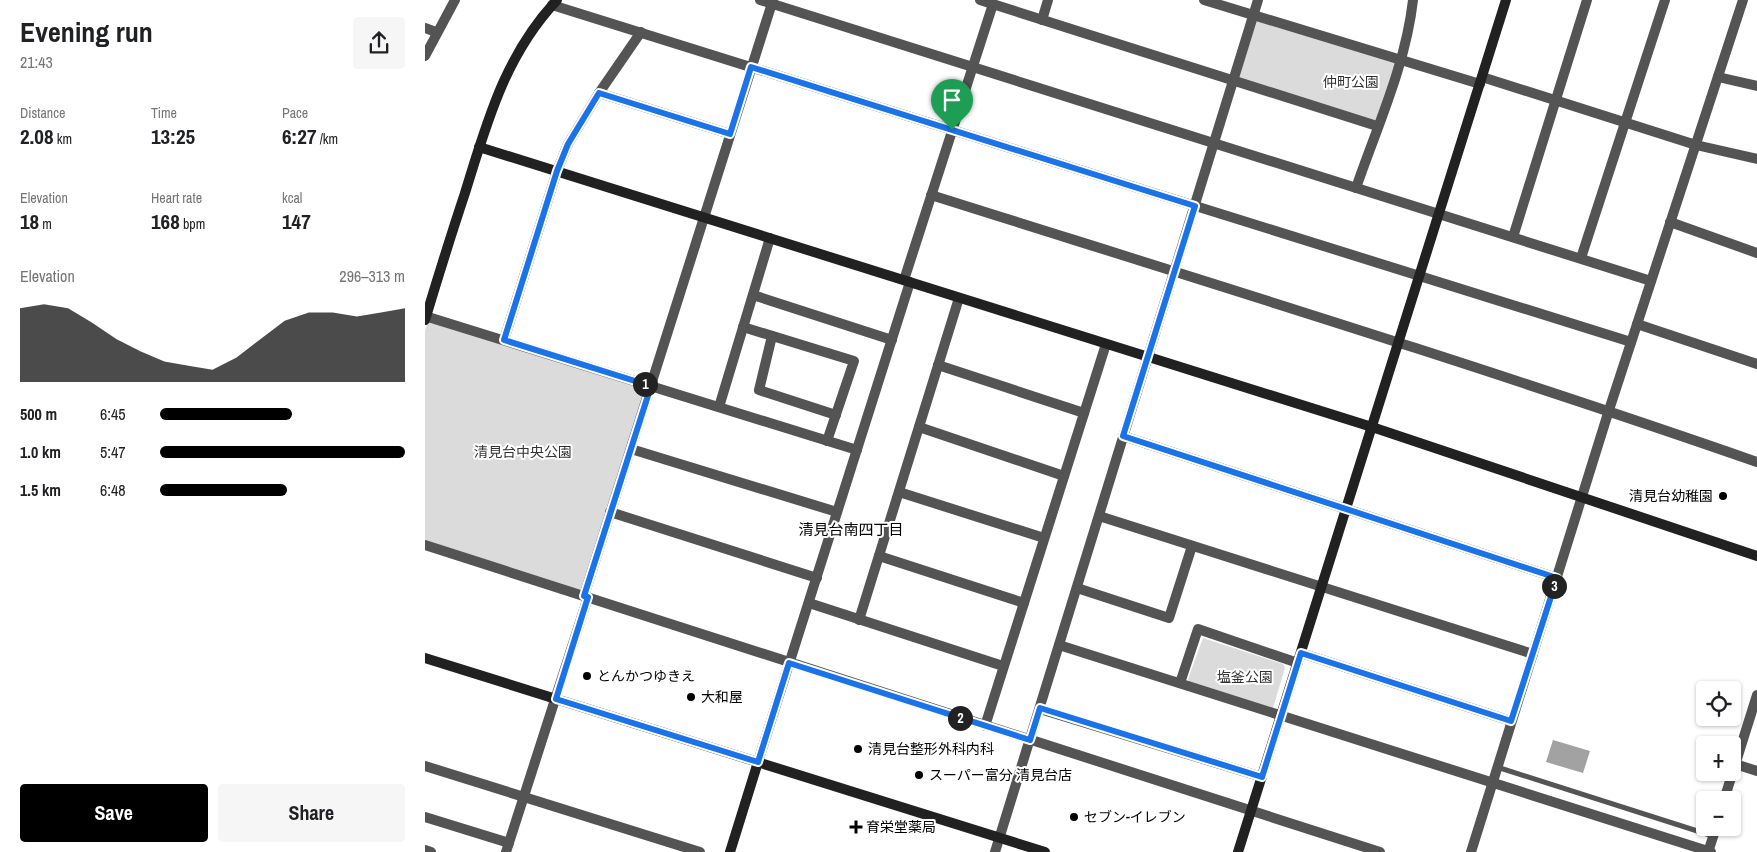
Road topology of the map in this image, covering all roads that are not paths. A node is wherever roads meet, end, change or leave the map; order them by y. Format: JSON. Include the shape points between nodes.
{"nodes":[{"id":1,"x":455,"y":0,"type":"edge"},
{"id":2,"x":760,"y":0,"type":"edge"},
{"id":3,"x":980,"y":0,"type":"edge"},
{"id":4,"x":1048,"y":0,"type":"edge"},
{"id":5,"x":1204,"y":0,"type":"edge"},
{"id":6,"x":1258,"y":0,"type":"edge"},
{"id":7,"x":1413,"y":0,"type":"edge"},
{"id":8,"x":1506,"y":0,"type":"edge"},
{"id":9,"x":1587,"y":0,"type":"edge"},
{"id":10,"x":1665,"y":0,"type":"edge"},
{"id":11,"x":1743,"y":0,"type":"edge"},
{"id":12,"x":555,"y":2,"type":"edge"},
{"id":13,"x":772,"y":2,"type":"edge"},
{"id":14,"x":993,"y":4,"type":"junction"},
{"id":15,"x":1253,"y":15,"type":"junction"},
{"id":16,"x":1042,"y":20,"type":"junction"},
{"id":17,"x":425,"y":28,"type":"edge"},
{"id":18,"x":436,"y":32,"type":"junction"},
{"id":19,"x":641,"y":32,"type":"junction"},
{"id":20,"x":425,"y":56,"type":"edge"},
{"id":21,"x":1400,"y":61,"type":"junction"},
{"id":22,"x":751,"y":67,"type":"junction"},
{"id":23,"x":972,"y":67,"type":"junction"},
{"id":24,"x":1718,"y":77,"type":"junction"},
{"id":25,"x":1233,"y":80,"type":"junction"},
{"id":26,"x":1481,"y":81,"type":"junction"},
{"id":27,"x":1757,"y":86,"type":"edge"},
{"id":28,"x":599,"y":93,"type":"junction"},
{"id":29,"x":1555,"y":101,"type":"junction"},
{"id":30,"x":1626,"y":123,"type":"junction"},
{"id":31,"x":1377,"y":126,"type":"junction"},
{"id":32,"x":952,"y":130,"type":"junction"},
{"id":33,"x":730,"y":134,"type":"junction"},
{"id":34,"x":1214,"y":143,"type":"junction"},
{"id":35,"x":1695,"y":145,"type":"junction"},
{"id":36,"x":479,"y":147,"type":"junction"},
{"id":37,"x":1757,"y":159,"type":"edge"},
{"id":38,"x":557,"y":171,"type":"junction"},
{"id":39,"x":1356,"y":188,"type":"junction"},
{"id":40,"x":931,"y":195,"type":"junction"},
{"id":41,"x":1195,"y":206,"type":"junction"},
{"id":42,"x":1439,"y":214,"type":"junction"},
{"id":43,"x":704,"y":218,"type":"junction"},
{"id":44,"x":1670,"y":222,"type":"junction"},
{"id":45,"x":1513,"y":237,"type":"junction"},
{"id":46,"x":770,"y":238,"type":"junction"},
{"id":47,"x":1757,"y":253,"type":"edge"},
{"id":48,"x":1581,"y":258,"type":"junction"},
{"id":49,"x":1174,"y":272,"type":"junction"},
{"id":50,"x":1419,"y":276,"type":"junction"},
{"id":51,"x":1651,"y":280,"type":"junction"},
{"id":52,"x":907,"y":281,"type":"junction"},
{"id":53,"x":753,"y":295,"type":"junction"},
{"id":54,"x":959,"y":298,"type":"junction"},
{"id":55,"x":425,"y":317,"type":"edge"},
{"id":56,"x":1637,"y":324,"type":"junction"},
{"id":57,"x":743,"y":327,"type":"junction"},
{"id":58,"x":773,"y":336,"type":"junction"},
{"id":59,"x":504,"y":340,"type":"junction"},
{"id":60,"x":892,"y":340,"type":"junction"},
{"id":61,"x":1399,"y":342,"type":"junction"},
{"id":62,"x":1631,"y":342,"type":"junction"},
{"id":63,"x":1106,"y":344,"type":"junction"},
{"id":64,"x":1148,"y":357,"type":"junction"},
{"id":65,"x":1757,"y":364,"type":"edge"},
{"id":66,"x":938,"y":365,"type":"junction"},
{"id":67,"x":651,"y":386,"type":"junction"},
{"id":68,"x":719,"y":407,"type":"junction"},
{"id":69,"x":1609,"y":410,"type":"junction"},
{"id":70,"x":1083,"y":414,"type":"junction"},
{"id":71,"x":836,"y":415,"type":"junction"},
{"id":72,"x":919,"y":427,"type":"junction"},
{"id":73,"x":1372,"y":427,"type":"junction"},
{"id":74,"x":1123,"y":436,"type":"junction"},
{"id":75,"x":827,"y":441,"type":"junction"},
{"id":76,"x":631,"y":449,"type":"junction"},
{"id":77,"x":857,"y":450,"type":"junction"},
{"id":78,"x":1757,"y":462,"type":"edge"},
{"id":79,"x":1064,"y":476,"type":"junction"},
{"id":80,"x":899,"y":492,"type":"junction"},
{"id":81,"x":1583,"y":498,"type":"junction"},
{"id":82,"x":1346,"y":509,"type":"junction"},
{"id":83,"x":610,"y":512,"type":"junction"},
{"id":84,"x":837,"y":512,"type":"junction"},
{"id":85,"x":1099,"y":516,"type":"junction"},
{"id":86,"x":1044,"y":538,"type":"junction"},
{"id":87,"x":425,"y":545,"type":"edge"},
{"id":88,"x":1192,"y":546,"type":"junction"},
{"id":89,"x":879,"y":556,"type":"junction"},
{"id":90,"x":1757,"y":556,"type":"edge"},
{"id":91,"x":817,"y":578,"type":"junction"},
{"id":92,"x":1557,"y":578,"type":"junction"},
{"id":93,"x":1321,"y":587,"type":"junction"},
{"id":94,"x":1077,"y":588,"type":"junction"},
{"id":95,"x":586,"y":597,"type":"junction"},
{"id":96,"x":809,"y":603,"type":"junction"},
{"id":97,"x":1023,"y":603,"type":"junction"},
{"id":98,"x":859,"y":620,"type":"junction"},
{"id":99,"x":1059,"y":645,"type":"junction"},
{"id":100,"x":1533,"y":654,"type":"junction"},
{"id":101,"x":425,"y":658,"type":"edge"},
{"id":102,"x":1299,"y":658,"type":"junction"},
{"id":103,"x":789,"y":663,"type":"junction"},
{"id":104,"x":1003,"y":666,"type":"junction"},
{"id":105,"x":1180,"y":683,"type":"junction"},
{"id":106,"x":1757,"y":695,"type":"edge"},
{"id":107,"x":556,"y":699,"type":"junction"},
{"id":108,"x":1040,"y":708,"type":"junction"},
{"id":109,"x":1281,"y":715,"type":"junction"},
{"id":110,"x":1511,"y":721,"type":"junction"},
{"id":111,"x":985,"y":726,"type":"junction"},
{"id":112,"x":1030,"y":740,"type":"junction"},
{"id":113,"x":1741,"y":745,"type":"edge"},
{"id":114,"x":758,"y":762,"type":"junction"},
{"id":115,"x":425,"y":766,"type":"edge"},
{"id":116,"x":1741,"y":766,"type":"edge"},
{"id":117,"x":1497,"y":767,"type":"junction"},
{"id":118,"x":1757,"y":771,"type":"edge"},
{"id":119,"x":1262,"y":777,"type":"junction"},
{"id":120,"x":1492,"y":782,"type":"junction"},
{"id":121,"x":524,"y":797,"type":"junction"},
{"id":122,"x":1251,"y":812,"type":"junction"},
{"id":123,"x":425,"y":817,"type":"edge"},
{"id":124,"x":1696,"y":827,"type":"edge"},
{"id":125,"x":1713,"y":836,"type":"edge"},
{"id":126,"x":1000,"y":838,"type":"junction"},
{"id":127,"x":507,"y":847,"type":"edge"},
{"id":128,"x":425,"y":850,"type":"edge"},
{"id":129,"x":431,"y":852,"type":"edge"},
{"id":130,"x":700,"y":852,"type":"edge"},
{"id":131,"x":730,"y":852,"type":"edge"},
{"id":132,"x":995,"y":852,"type":"edge"},
{"id":133,"x":1045,"y":852,"type":"edge"},
{"id":134,"x":1238,"y":852,"type":"edge"},
{"id":135,"x":1380,"y":852,"type":"edge"},
{"id":136,"x":1471,"y":852,"type":"edge"},
{"id":137,"x":1709,"y":852,"type":"edge"}],
"edges":[{"from":1,"to":18,"type":"street"},
{"from":2,"to":13,"type":"street"},
{"from":3,"to":14,"type":"street"},
{"from":4,"to":16,"type":"street"},
{"from":5,"to":15,"type":"street"},
{"from":6,"to":15,"type":"street"},
{"from":7,"to":21,"type":"street","via":[[1411,23]]},
{"from":8,"to":26,"type":"street"},
{"from":9,"to":29,"type":"street"},
{"from":10,"to":30,"type":"street"},
{"from":11,"to":24,"type":"street"},
{"from":12,"to":19,"type":"street"},
{"from":12,"to":36,"type":"street","via":[[529,33],[506,72]]},
{"from":13,"to":22,"type":"street"},
{"from":13,"to":23,"type":"street"},
{"from":14,"to":16,"type":"street"},
{"from":14,"to":23,"type":"street"},
{"from":15,"to":21,"type":"street"},
{"from":15,"to":25,"type":"street"},
{"from":16,"to":25,"type":"street"},
{"from":17,"to":18,"type":"street"},
{"from":18,"to":20,"type":"street"},
{"from":19,"to":22,"type":"street"},
{"from":19,"to":28,"type":"street"},
{"from":21,"to":26,"type":"street"},
{"from":21,"to":31,"type":"street"},
{"from":22,"to":32,"type":"street"},
{"from":22,"to":33,"type":"street"},
{"from":23,"to":32,"type":"street"},
{"from":23,"to":34,"type":"street"},
{"from":24,"to":27,"type":"street"},
{"from":24,"to":35,"type":"street"},
{"from":25,"to":31,"type":"street"},
{"from":25,"to":34,"type":"street"},
{"from":26,"to":29,"type":"street"},
{"from":26,"to":42,"type":"street"},
{"from":28,"to":33,"type":"street"},
{"from":28,"to":38,"type":"street","via":[[568,144]]},
{"from":29,"to":30,"type":"street"},
{"from":29,"to":45,"type":"street"},
{"from":30,"to":35,"type":"street"},
{"from":30,"to":48,"type":"street"},
{"from":31,"to":39,"type":"street"},
{"from":32,"to":40,"type":"street"},
{"from":32,"to":41,"type":"street"},
{"from":33,"to":43,"type":"street"},
{"from":34,"to":39,"type":"street"},
{"from":34,"to":41,"type":"street"},
{"from":35,"to":37,"type":"street"},
{"from":35,"to":44,"type":"street"},
{"from":36,"to":38,"type":"street"},
{"from":36,"to":55,"type":"street"},
{"from":38,"to":43,"type":"street"},
{"from":38,"to":59,"type":"street"},
{"from":39,"to":42,"type":"street"},
{"from":40,"to":49,"type":"street"},
{"from":40,"to":52,"type":"street"},
{"from":41,"to":49,"type":"street"},
{"from":41,"to":50,"type":"street"},
{"from":42,"to":45,"type":"street"},
{"from":42,"to":50,"type":"street"},
{"from":43,"to":46,"type":"street"},
{"from":43,"to":67,"type":"street"},
{"from":44,"to":47,"type":"street"},
{"from":44,"to":51,"type":"street"},
{"from":45,"to":48,"type":"street"},
{"from":46,"to":52,"type":"street"},
{"from":46,"to":53,"type":"street"},
{"from":48,"to":51,"type":"street"},
{"from":49,"to":61,"type":"street"},
{"from":49,"to":64,"type":"street"},
{"from":50,"to":61,"type":"street"},
{"from":50,"to":62,"type":"street"},
{"from":51,"to":56,"type":"street"},
{"from":52,"to":54,"type":"street"},
{"from":52,"to":60,"type":"street"},
{"from":53,"to":57,"type":"street"},
{"from":53,"to":60,"type":"street"},
{"from":54,"to":63,"type":"street"},
{"from":54,"to":66,"type":"street"},
{"from":55,"to":59,"type":"street"},
{"from":56,"to":62,"type":"street"},
{"from":56,"to":65,"type":"street"},
{"from":57,"to":58,"type":"street"},
{"from":57,"to":68,"type":"street"},
{"from":58,"to":71,"type":"street","via":[[759,390]]},
{"from":58,"to":71,"type":"street","via":[[854,361]]},
{"from":59,"to":67,"type":"street"},
{"from":60,"to":77,"type":"street"},
{"from":61,"to":69,"type":"street"},
{"from":61,"to":73,"type":"street"},
{"from":62,"to":69,"type":"street"},
{"from":63,"to":64,"type":"street"},
{"from":63,"to":70,"type":"street"},
{"from":64,"to":73,"type":"street"},
{"from":64,"to":74,"type":"street"},
{"from":66,"to":70,"type":"street"},
{"from":66,"to":72,"type":"street"},
{"from":67,"to":68,"type":"street"},
{"from":67,"to":76,"type":"street"},
{"from":68,"to":75,"type":"street"},
{"from":69,"to":78,"type":"street"},
{"from":69,"to":81,"type":"street"},
{"from":70,"to":79,"type":"street"},
{"from":71,"to":75,"type":"street"},
{"from":72,"to":79,"type":"street"},
{"from":72,"to":80,"type":"street"},
{"from":73,"to":81,"type":"street"},
{"from":73,"to":82,"type":"street"},
{"from":74,"to":82,"type":"street"},
{"from":74,"to":85,"type":"street"},
{"from":75,"to":77,"type":"street"},
{"from":76,"to":83,"type":"street"},
{"from":76,"to":84,"type":"street"},
{"from":77,"to":84,"type":"street"},
{"from":79,"to":86,"type":"street"},
{"from":80,"to":86,"type":"street"},
{"from":80,"to":89,"type":"street"},
{"from":81,"to":90,"type":"street"},
{"from":81,"to":92,"type":"street"},
{"from":82,"to":92,"type":"street"},
{"from":82,"to":93,"type":"street"},
{"from":83,"to":91,"type":"street"},
{"from":83,"to":95,"type":"street"},
{"from":84,"to":91,"type":"street"},
{"from":85,"to":88,"type":"street"},
{"from":85,"to":94,"type":"street"},
{"from":86,"to":97,"type":"street"},
{"from":87,"to":95,"type":"street"},
{"from":88,"to":93,"type":"street"},
{"from":88,"to":94,"type":"street","via":[[1169,618]]},
{"from":89,"to":97,"type":"street"},
{"from":89,"to":98,"type":"street"},
{"from":91,"to":96,"type":"street"},
{"from":92,"to":100,"type":"street"},
{"from":93,"to":100,"type":"street"},
{"from":93,"to":102,"type":"street"},
{"from":94,"to":99,"type":"street"},
{"from":95,"to":103,"type":"street"},
{"from":95,"to":107,"type":"street"},
{"from":96,"to":98,"type":"street"},
{"from":96,"to":103,"type":"street"},
{"from":97,"to":104,"type":"street"},
{"from":98,"to":104,"type":"street"},
{"from":99,"to":105,"type":"street"},
{"from":99,"to":108,"type":"street"},
{"from":100,"to":110,"type":"street"},
{"from":101,"to":107,"type":"street"},
{"from":102,"to":105,"type":"street","via":[[1198,629]]},
{"from":102,"to":109,"type":"street"},
{"from":102,"to":110,"type":"street"},
{"from":103,"to":111,"type":"street"},
{"from":103,"to":114,"type":"street"},
{"from":104,"to":111,"type":"street"},
{"from":105,"to":109,"type":"street"},
{"from":106,"to":113,"type":"street"},
{"from":107,"to":114,"type":"street"},
{"from":107,"to":121,"type":"street"},
{"from":108,"to":112,"type":"street"},
{"from":108,"to":119,"type":"street"},
{"from":109,"to":119,"type":"street"},
{"from":109,"to":120,"type":"street"},
{"from":110,"to":117,"type":"street"},
{"from":111,"to":112,"type":"street"},
{"from":112,"to":122,"type":"street"},
{"from":112,"to":126,"type":"street"},
{"from":114,"to":126,"type":"street"},
{"from":114,"to":131,"type":"street"},
{"from":115,"to":121,"type":"street"},
{"from":116,"to":118,"type":"street"},
{"from":117,"to":120,"type":"street"},
{"from":117,"to":124,"type":"lane"},
{"from":119,"to":122,"type":"street"},
{"from":120,"to":136,"type":"street"},
{"from":120,"to":137,"type":"street"},
{"from":121,"to":127,"type":"street"},
{"from":121,"to":130,"type":"street"},
{"from":122,"to":134,"type":"street"},
{"from":122,"to":135,"type":"street"},
{"from":123,"to":127,"type":"street"},
{"from":125,"to":137,"type":"street"},
{"from":126,"to":132,"type":"street"},
{"from":126,"to":133,"type":"street"},
{"from":128,"to":129,"type":"street"}]}
